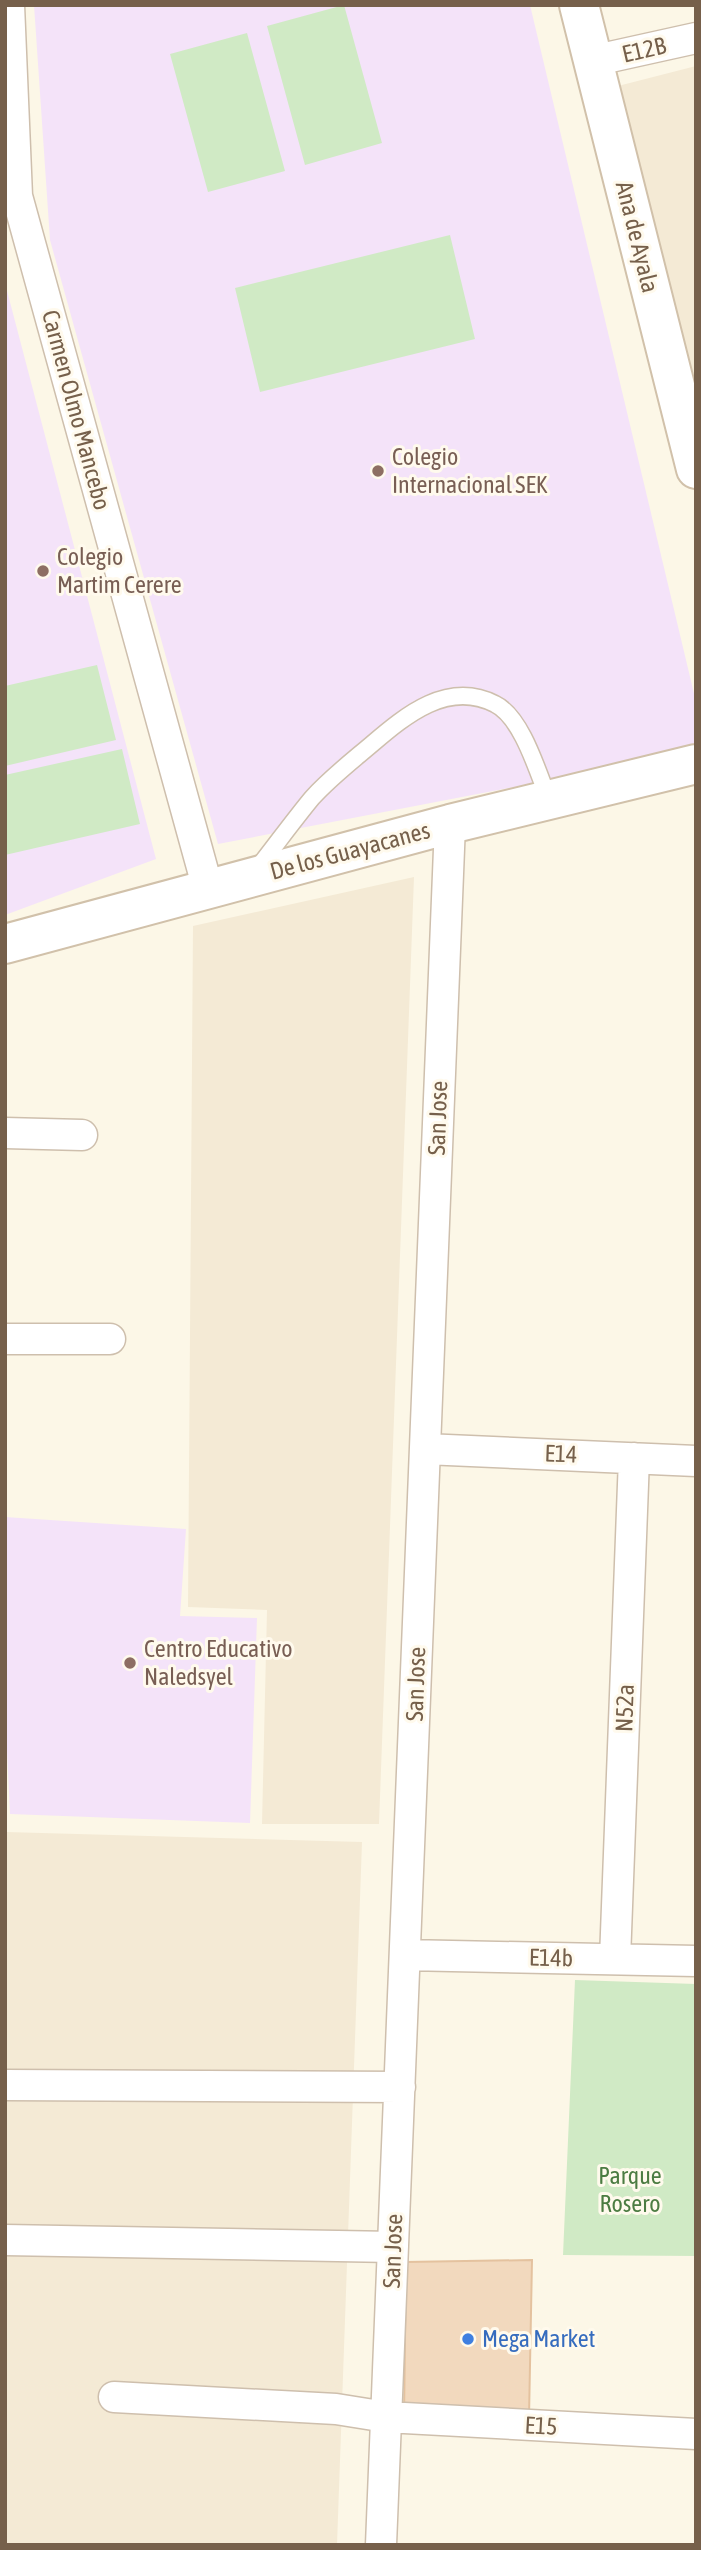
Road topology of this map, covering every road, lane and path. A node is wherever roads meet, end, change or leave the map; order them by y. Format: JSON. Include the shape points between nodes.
{"nodes":[{"id":1,"x":9,"y":5,"type":"edge"},
{"id":2,"x":579,"y":5,"type":"edge"},
{"id":3,"x":696,"y":38,"type":"edge"},
{"id":4,"x":592,"y":61,"type":"junction"},
{"id":5,"x":696,"y":469,"type":"edge"},
{"id":6,"x":696,"y":764,"type":"edge"},
{"id":7,"x":550,"y":800,"type":"junction"},
{"id":8,"x":450,"y":824,"type":"junction"},
{"id":9,"x":251,"y":877,"type":"junction"},
{"id":10,"x":208,"y":889,"type":"junction"},
{"id":11,"x":5,"y":944,"type":"edge"},
{"id":12,"x":5,"y":1133,"type":"edge"},
{"id":13,"x":82,"y":1135,"type":"dead end"},
{"id":14,"x":5,"y":1339,"type":"edge"},
{"id":15,"x":110,"y":1339,"type":"dead end"},
{"id":16,"x":425,"y":1449,"type":"junction"},
{"id":17,"x":634,"y":1458,"type":"junction"},
{"id":18,"x":696,"y":1461,"type":"edge"},
{"id":19,"x":405,"y":1955,"type":"junction"},
{"id":20,"x":615,"y":1959,"type":"junction"},
{"id":21,"x":696,"y":1961,"type":"edge"},
{"id":22,"x":5,"y":2085,"type":"edge"},
{"id":23,"x":400,"y":2087,"type":"junction"},
{"id":24,"x":5,"y":2240,"type":"edge"},
{"id":25,"x":393,"y":2247,"type":"junction"},
{"id":26,"x":114,"y":2397,"type":"dead end"},
{"id":27,"x":386,"y":2417,"type":"junction"},
{"id":28,"x":696,"y":2434,"type":"edge"},
{"id":29,"x":381,"y":2545,"type":"edge"}],
"edges":[{"from":1,"to":10,"type":"street","name":"Carmen Olmo Mancebo","via":[[17,196]]},
{"from":2,"to":4,"type":"street","name":"Ana de Ayala"},
{"from":3,"to":4,"type":"street","name":"E12B"},
{"from":4,"to":5,"type":"street","name":"Ana de Ayala"},
{"from":6,"to":7,"type":"street","name":"De los Guayacanes"},
{"from":7,"to":8,"type":"street","name":"De los Guayacanes"},
{"from":7,"to":9,"type":"lane","via":[[526,744],[497,704],[471,696],[431,702],[405,716],[322,788]]},
{"from":8,"to":9,"type":"street","name":"De los Guayacanes"},
{"from":8,"to":16,"type":"street","name":"San Jose"},
{"from":9,"to":10,"type":"street","name":"De los Guayacanes"},
{"from":10,"to":11,"type":"street","name":"De los Guayacanes"},
{"from":12,"to":13,"type":"street"},
{"from":14,"to":15,"type":"street"},
{"from":16,"to":17,"type":"street","name":"E14"},
{"from":16,"to":19,"type":"street","name":"San Jose"},
{"from":17,"to":18,"type":"street","name":"E14"},
{"from":17,"to":20,"type":"street","name":"N52a"},
{"from":19,"to":20,"type":"street","name":"E14b"},
{"from":19,"to":23,"type":"street","name":"San Jose"},
{"from":20,"to":21,"type":"street","name":"E14b"},
{"from":22,"to":23,"type":"street"},
{"from":23,"to":25,"type":"street","name":"San Jose"},
{"from":24,"to":25,"type":"street"},
{"from":25,"to":27,"type":"street","name":"San Jose"},
{"from":26,"to":27,"type":"street","name":"E15","via":[[336,2409]]},
{"from":27,"to":28,"type":"street","name":"E15"},
{"from":27,"to":29,"type":"street","name":"San Jose"}]}
